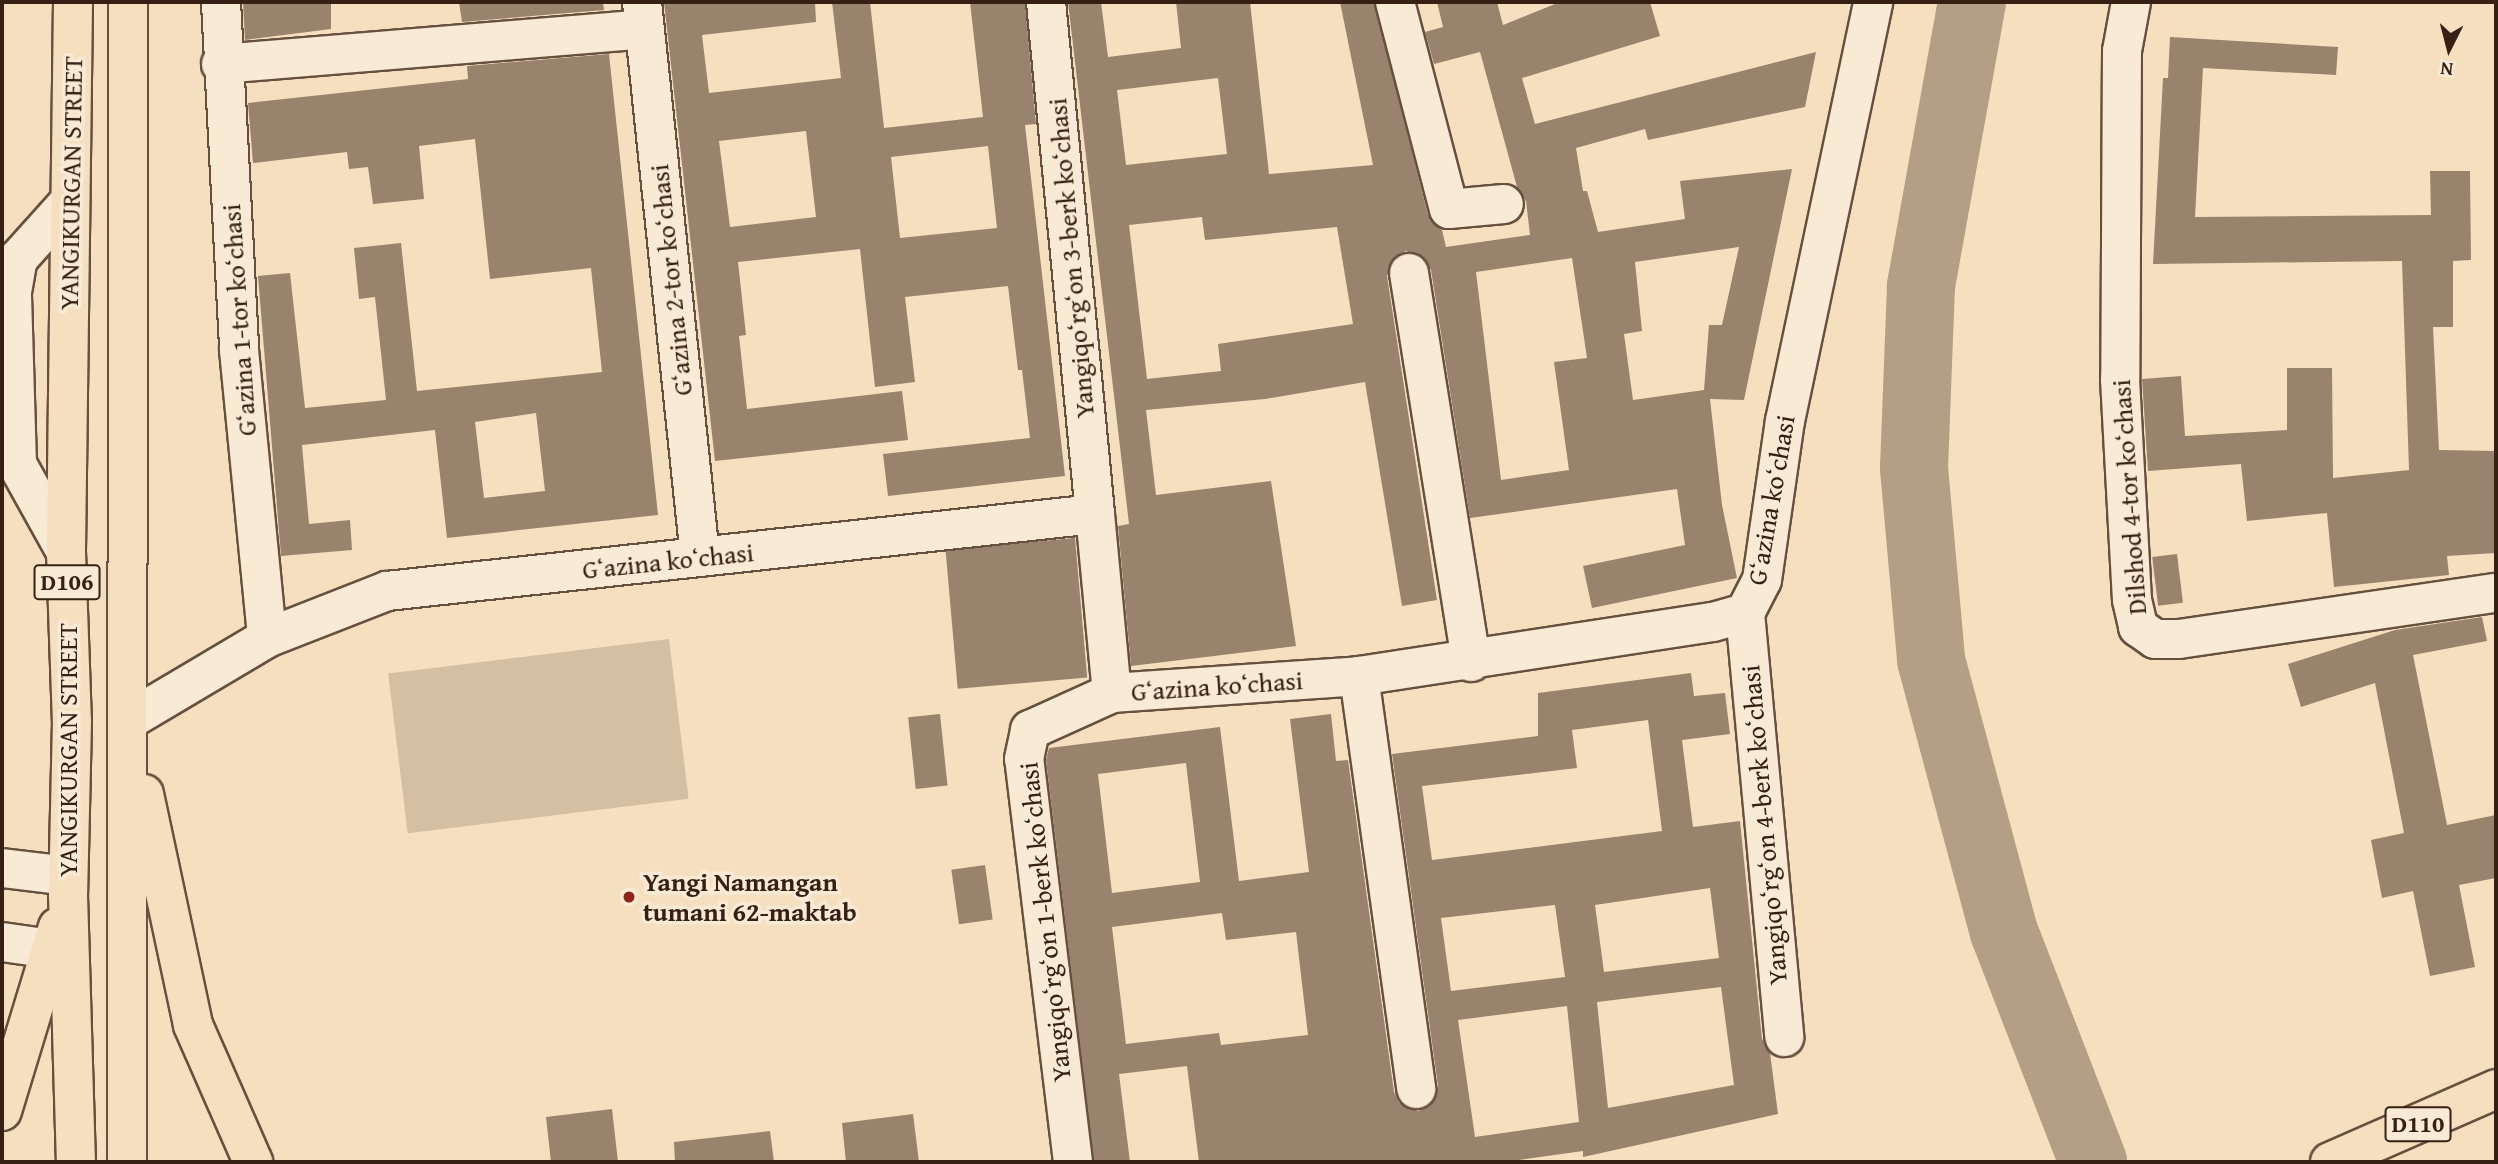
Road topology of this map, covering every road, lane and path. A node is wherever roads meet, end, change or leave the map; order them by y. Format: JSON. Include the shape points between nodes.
{"nodes":[{"id":1,"x":73,"y":2,"type":"edge"},
{"id":2,"x":128,"y":2,"type":"edge"},
{"id":3,"x":220,"y":2,"type":"edge"},
{"id":4,"x":1046,"y":2,"type":"edge"},
{"id":5,"x":1395,"y":2,"type":"edge"},
{"id":6,"x":1873,"y":2,"type":"edge"},
{"id":7,"x":2130,"y":2,"type":"edge"},
{"id":8,"x":643,"y":16,"type":"edge"},
{"id":9,"x":221,"y":64,"type":"junction"},
{"id":10,"x":70,"y":201,"type":"junction"},
{"id":11,"x":1504,"y":204,"type":"dead end"},
{"id":12,"x":1409,"y":273,"type":"dead end"},
{"id":13,"x":7,"y":395,"type":"edge"},
{"id":14,"x":1095,"y":514,"type":"junction"},
{"id":15,"x":66,"y":552,"type":"junction"},
{"id":16,"x":701,"y":557,"type":"junction"},
{"id":17,"x":2496,"y":593,"type":"edge"},
{"id":18,"x":1745,"y":613,"type":"junction"},
{"id":19,"x":267,"y":638,"type":"junction"},
{"id":20,"x":1471,"y":662,"type":"junction"},
{"id":21,"x":1359,"y":676,"type":"junction"},
{"id":22,"x":1112,"y":693,"type":"junction"},
{"id":23,"x":129,"y":720,"type":"junction"},
{"id":24,"x":2,"y":868,"type":"edge"},
{"id":25,"x":68,"y":886,"type":"junction"},
{"id":26,"x":2,"y":942,"type":"edge"},
{"id":27,"x":52,"y":948,"type":"junction"},
{"id":28,"x":1784,"y":1037,"type":"dead end"},
{"id":29,"x":9,"y":1065,"type":"edge"},
{"id":30,"x":1416,"y":1089,"type":"dead end"},
{"id":31,"x":2496,"y":1089,"type":"edge"},
{"id":32,"x":2,"y":1111,"type":"edge"},
{"id":33,"x":2335,"y":1160,"type":"edge"},
{"id":34,"x":76,"y":1162,"type":"edge"},
{"id":35,"x":127,"y":1162,"type":"edge"},
{"id":36,"x":253,"y":1162,"type":"edge"},
{"id":37,"x":1073,"y":1162,"type":"edge"}],
"edges":[{"from":1,"to":10,"type":"main road","name":"YANGIKURGAN STREET","number":"D106"},
{"from":2,"to":23,"type":"main road","name":"YANGIKURGAN STREET","number":"D106"},
{"from":3,"to":9,"type":"street","name":"Gʻazina 1-tor koʻchasi"},
{"from":4,"to":14,"type":"street","name":"Yangiqoʻrgʻon 3-berk koʻchasi"},
{"from":5,"to":11,"type":"street","via":[[1449,209]]},
{"from":6,"to":18,"type":"street","name":"Gʻazina koʻchasi","via":[[1785,421],[1762,580]]},
{"from":7,"to":17,"type":"street","name":"Dilshod 4-tor koʻchasi","via":[[2122,51],[2120,379],[2132,600],[2138,627],[2155,639],[2179,639]]},
{"from":8,"to":9,"type":"street"},
{"from":8,"to":16,"type":"street","name":"Gʻazina 2-tor koʻchasi"},
{"from":9,"to":19,"type":"street","name":"Gʻazina 1-tor koʻchasi","via":[[239,350]]},
{"from":10,"to":13,"type":"street","via":[[18,259]]},
{"from":10,"to":15,"type":"main road","name":"YANGIKURGAN STREET","number":"D106"},
{"from":12,"to":20,"type":"street"},
{"from":13,"to":15,"type":"street","via":[[17,464]]},
{"from":14,"to":16,"type":"street","name":"Gʻazina koʻchasi"},
{"from":14,"to":22,"type":"street","name":"Gʻazina koʻchasi"},
{"from":15,"to":25,"type":"main road","name":"YANGIKURGAN STREET","number":"D106","via":[[72,721]]},
{"from":16,"to":19,"type":"street","name":"Gʻazina koʻchasi","via":[[387,591]]},
{"from":18,"to":20,"type":"street","name":"Gʻazina koʻchasi"},
{"from":18,"to":28,"type":"street","name":"Yangiqoʻrgʻon 4-berk koʻchasi"},
{"from":19,"to":23,"type":"street","name":"Gʻazina koʻchasi"},
{"from":20,"to":21,"type":"street","name":"Gʻazina koʻchasi"},
{"from":21,"to":22,"type":"street","name":"Gʻazina koʻchasi"},
{"from":21,"to":30,"type":"street"},
{"from":22,"to":37,"type":"street","name":"Yangiqoʻrgʻon 1-berk koʻchasi","via":[[1030,730],[1024,759]]},
{"from":23,"to":35,"type":"main road","name":"YANGIKURGAN STREET","number":"D106"},
{"from":23,"to":36,"type":"main road","via":[[193,1025]]},
{"from":24,"to":25,"type":"street"},
{"from":25,"to":27,"type":"main road"},
{"from":25,"to":34,"type":"main road","name":"YANGIKURGAN STREET","number":"D106"},
{"from":26,"to":27,"type":"street"},
{"from":27,"to":29,"type":"main road"},
{"from":29,"to":32,"type":"main road"},
{"from":31,"to":33,"type":"main road","number":"D110"}]}
